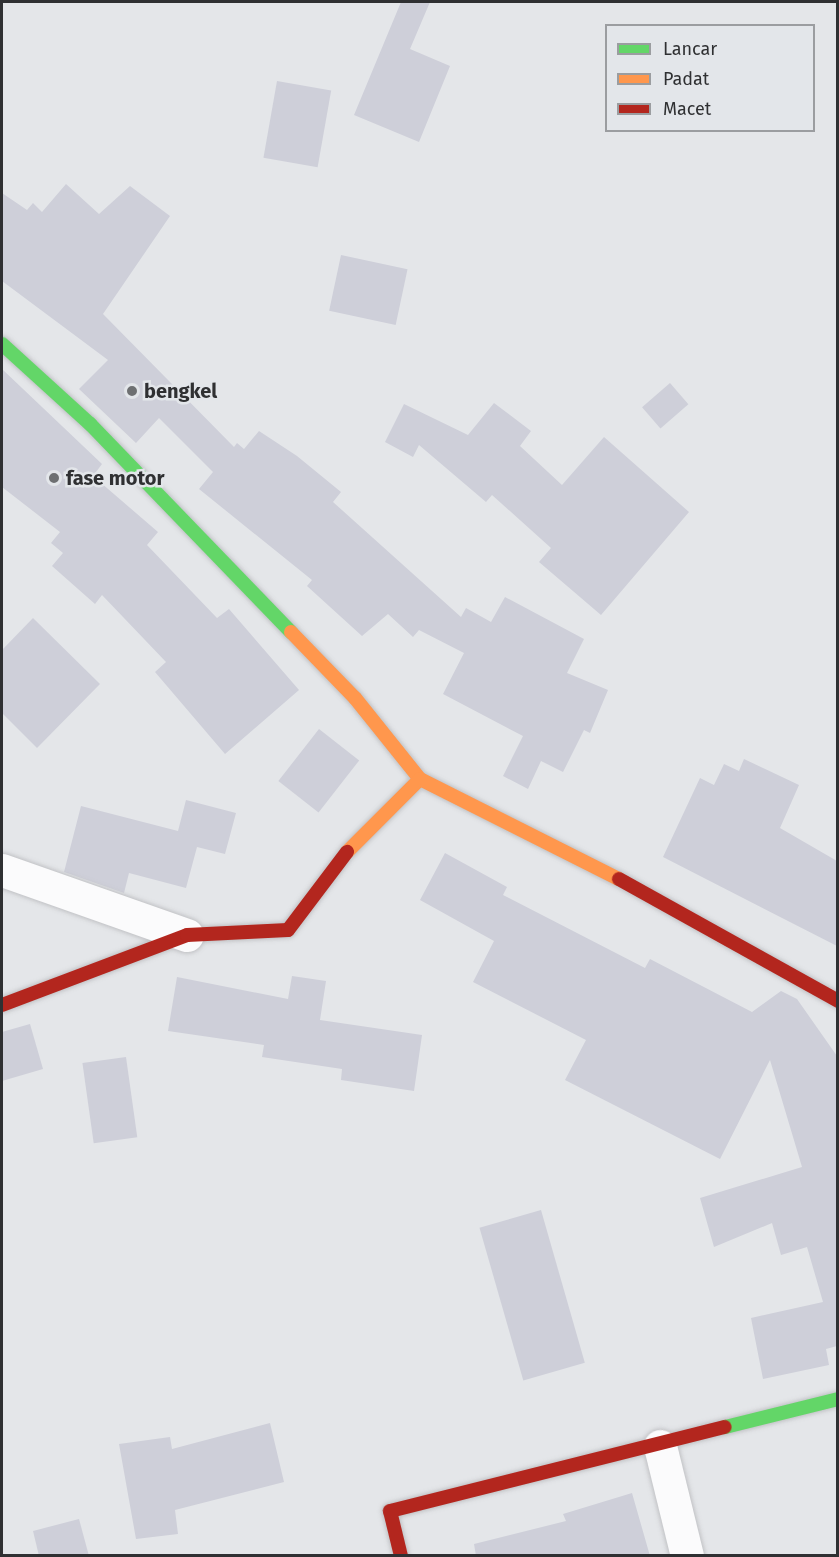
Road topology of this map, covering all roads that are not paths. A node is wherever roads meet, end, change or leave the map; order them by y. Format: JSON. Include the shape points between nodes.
{"nodes":[{"id":1,"x":2,"y":344,"type":"edge"},
{"id":2,"x":420,"y":779,"type":"junction"},
{"id":3,"x":2,"y":870,"type":"edge"},
{"id":4,"x":187,"y":935,"type":"junction"},
{"id":5,"x":837,"y":1001,"type":"edge"},
{"id":6,"x":2,"y":1005,"type":"edge"},
{"id":7,"x":837,"y":1399,"type":"edge"},
{"id":8,"x":660,"y":1446,"type":"junction"},
{"id":9,"x":401,"y":1556,"type":"edge"},
{"id":10,"x":687,"y":1556,"type":"edge"}],
"edges":[{"from":1,"to":2,"type":"street","via":[[90,424],[355,698]]},
{"from":2,"to":4,"type":"street","via":[[352,846],[288,930]]},
{"from":2,"to":5,"type":"street","via":[[597,867]]},
{"from":3,"to":4,"type":"street"},
{"from":4,"to":6,"type":"street"},
{"from":7,"to":8,"type":"street"},
{"from":8,"to":9,"type":"street","via":[[390,1511]]},
{"from":8,"to":10,"type":"street"}]}
